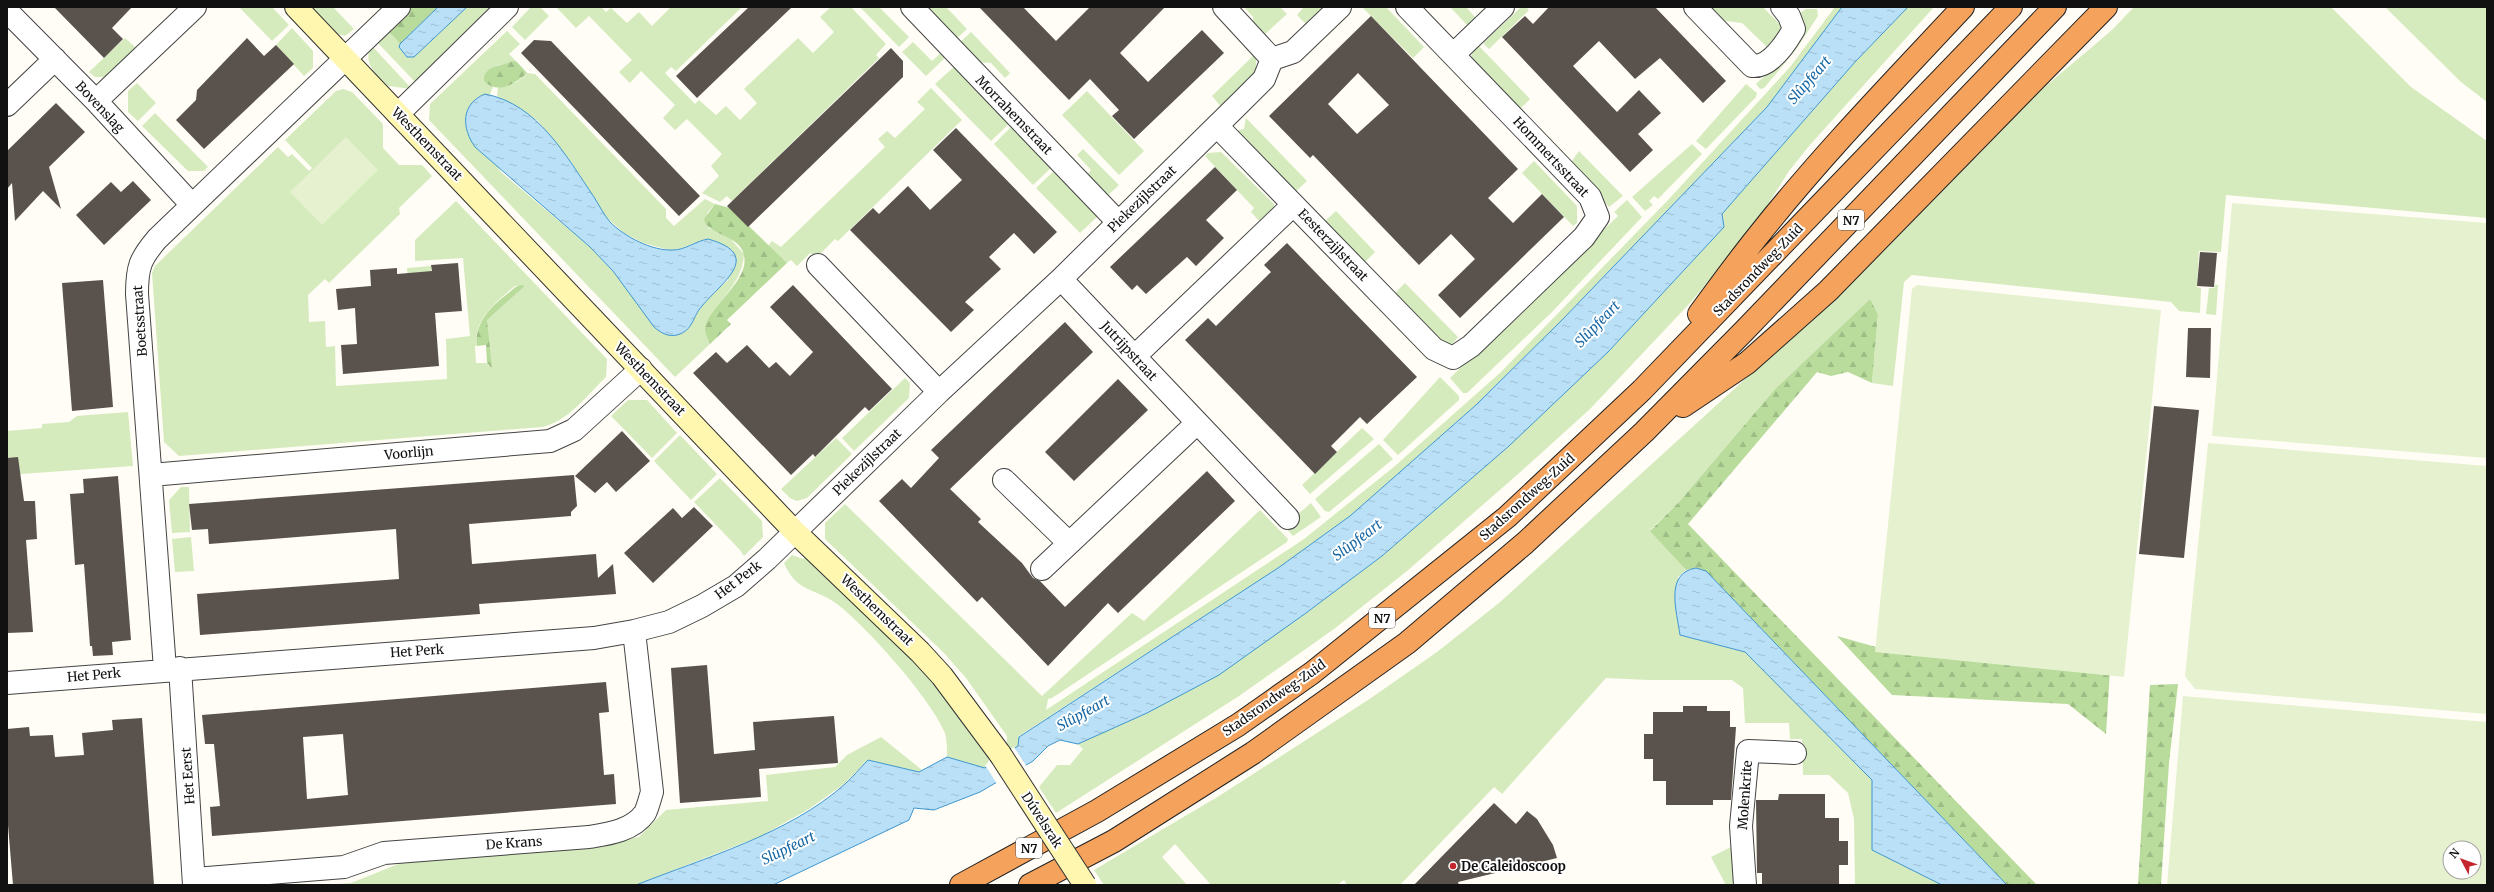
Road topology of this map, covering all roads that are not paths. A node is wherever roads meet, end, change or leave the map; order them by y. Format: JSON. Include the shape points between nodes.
{"nodes":[{"id":1,"x":194,"y":7,"type":"edge"},
{"id":2,"x":296,"y":7,"type":"edge"},
{"id":3,"x":399,"y":7,"type":"edge"},
{"id":4,"x":507,"y":7,"type":"edge"},
{"id":5,"x":912,"y":7,"type":"edge"},
{"id":6,"x":1224,"y":7,"type":"edge"},
{"id":7,"x":1340,"y":7,"type":"edge"},
{"id":8,"x":1407,"y":7,"type":"edge"},
{"id":9,"x":1503,"y":7,"type":"edge"},
{"id":10,"x":1695,"y":7,"type":"edge"},
{"id":11,"x":1782,"y":7,"type":"edge"},
{"id":12,"x":1963,"y":7,"type":"edge"},
{"id":13,"x":2011,"y":7,"type":"edge"},
{"id":14,"x":2056,"y":7,"type":"edge"},
{"id":15,"x":2106,"y":7,"type":"edge"},
{"id":16,"x":7,"y":11,"type":"edge"},
{"id":17,"x":1454,"y":54,"type":"junction"},
{"id":18,"x":55,"y":59,"type":"junction"},
{"id":19,"x":1272,"y":59,"type":"junction"},
{"id":20,"x":345,"y":60,"type":"junction"},
{"id":21,"x":96,"y":101,"type":"junction"},
{"id":22,"x":7,"y":105,"type":"edge"},
{"id":23,"x":398,"y":114,"type":"junction"},
{"id":24,"x":1217,"y":126,"type":"junction"},
{"id":25,"x":192,"y":205,"type":"junction"},
{"id":26,"x":1293,"y":205,"type":"junction"},
{"id":27,"x":1118,"y":222,"type":"junction"},
{"id":28,"x":818,"y":265,"type":"dead end"},
{"id":29,"x":1061,"y":280,"type":"junction"},
{"id":30,"x":1135,"y":356,"type":"junction"},
{"id":31,"x":1453,"y":358,"type":"joint"},
{"id":32,"x":641,"y":369,"type":"junction"},
{"id":33,"x":1642,"y":390,"type":"junction"},
{"id":34,"x":939,"y":392,"type":"junction"},
{"id":35,"x":1197,"y":424,"type":"junction"},
{"id":36,"x":1644,"y":432,"type":"junction"},
{"id":37,"x":151,"y":475,"type":"junction"},
{"id":38,"x":1004,"y":480,"type":"dead end"},
{"id":39,"x":1288,"y":518,"type":"dead end"},
{"id":40,"x":795,"y":532,"type":"junction"},
{"id":41,"x":1069,"y":543,"type":"junction"},
{"id":42,"x":1042,"y":569,"type":"dead end"},
{"id":43,"x":634,"y":631,"type":"junction"},
{"id":44,"x":172,"y":669,"type":"junction"},
{"id":45,"x":7,"y":683,"type":"edge"},
{"id":46,"x":1796,"y":753,"type":"dead end"},
{"id":47,"x":1000,"y":754,"type":"joint"},
{"id":48,"x":195,"y":882,"type":"edge"},
{"id":49,"x":961,"y":885,"type":"edge"},
{"id":50,"x":1030,"y":885,"type":"edge"},
{"id":51,"x":1085,"y":885,"type":"edge"},
{"id":52,"x":1745,"y":885,"type":"edge"}],
"edges":[{"from":1,"to":21,"type":"street"},
{"from":2,"to":20,"type":"street","name":"Westhemstraat"},
{"from":3,"to":20,"type":"street","name":"Boetsstraat"},
{"from":4,"to":23,"type":"street"},
{"from":5,"to":27,"type":"street","name":"Morrahemstraat"},
{"from":6,"to":19,"type":"street"},
{"from":7,"to":19,"type":"street","via":[[1293,52]]},
{"from":8,"to":17,"type":"street","name":"Hommertsstraat"},
{"from":9,"to":17,"type":"street"},
{"from":10,"to":11,"type":"street","via":[[1752,66],[1758,67],[1782,48],[1794,29]]},
{"from":12,"to":33,"type":"highway","number":"N7","via":[[1866,110],[1757,237]]},
{"from":13,"to":33,"type":"highway","name":"Stadsrondweg-Zuid","number":"N7"},
{"from":14,"to":36,"type":"highway","number":"N7"},
{"from":15,"to":36,"type":"highway","number":"N7","via":[[1828,291],[1747,363]]},
{"from":16,"to":18,"type":"street","name":"Bovenslag"},
{"from":17,"to":31,"type":"street","name":"Hommertsstraat","via":[[1590,197],[1598,217],[1584,237],[1471,346]]},
{"from":18,"to":21,"type":"street","name":"Bovenslag"},
{"from":18,"to":22,"type":"street"},
{"from":19,"to":24,"type":"street","name":"Piekezijlstraat","via":[[1264,79]]},
{"from":20,"to":23,"type":"street","name":"Westhemstraat"},
{"from":20,"to":25,"type":"street","name":"Boetsstraat"},
{"from":21,"to":25,"type":"street","name":"Bovenslag"},
{"from":23,"to":32,"type":"street","name":"Westhemstraat"},
{"from":24,"to":26,"type":"street","name":"Eesterzijlstraat"},
{"from":24,"to":27,"type":"street","name":"Piekezijlstraat"},
{"from":25,"to":37,"type":"street","name":"Boetsstraat","via":[[152,244],[143,255],[137,270]]},
{"from":26,"to":30,"type":"street"},
{"from":26,"to":31,"type":"street","name":"Eesterzijlstraat","via":[[1434,349]]},
{"from":27,"to":29,"type":"street","name":"Piekezijlstraat"},
{"from":28,"to":34,"type":"street"},
{"from":29,"to":30,"type":"street","name":"Jutrijpstraat"},
{"from":29,"to":34,"type":"street","name":"Piekezijlstraat"},
{"from":30,"to":35,"type":"street","name":"Jutrijpstraat"},
{"from":32,"to":37,"type":"street","name":"Voorlijn","via":[[574,430],[550,441]]},
{"from":32,"to":40,"type":"street","name":"Westhemstraat"},
{"from":33,"to":49,"type":"highway","name":"Stadsrondweg-Zuid","number":"N7","via":[[1507,517],[1312,673],[1238,725],[1117,799]]},
{"from":34,"to":40,"type":"street","name":"Piekezijlstraat"},
{"from":35,"to":39,"type":"street","name":"Jutrijpstraat"},
{"from":35,"to":41,"type":"street"},
{"from":36,"to":50,"type":"highway","number":"N7","via":[[1525,543],[1406,643],[1253,753],[1114,841]]},
{"from":37,"to":44,"type":"street","name":"Boetsstraat"},
{"from":38,"to":41,"type":"street"},
{"from":40,"to":43,"type":"street","name":"Het Perk","via":[[736,586],[669,622]]},
{"from":40,"to":47,"type":"street","name":"Westhemstraat","via":[[925,656]]},
{"from":41,"to":42,"type":"street"},
{"from":43,"to":44,"type":"street","name":"Het Perk","via":[[594,638]]},
{"from":43,"to":48,"type":"street","name":"De Krans","via":[[652,792],[645,812],[630,826],[610,834],[589,837],[384,853],[344,867]]},
{"from":44,"to":45,"type":"street","name":"Het Perk"},
{"from":44,"to":48,"type":"street","name":"Het Eerst"},
{"from":46,"to":52,"type":"street","name":"Molenkrite","via":[[1748,751],[1741,826]]},
{"from":47,"to":51,"type":"street","name":"Dúvelsrak","bridge":true}]}
